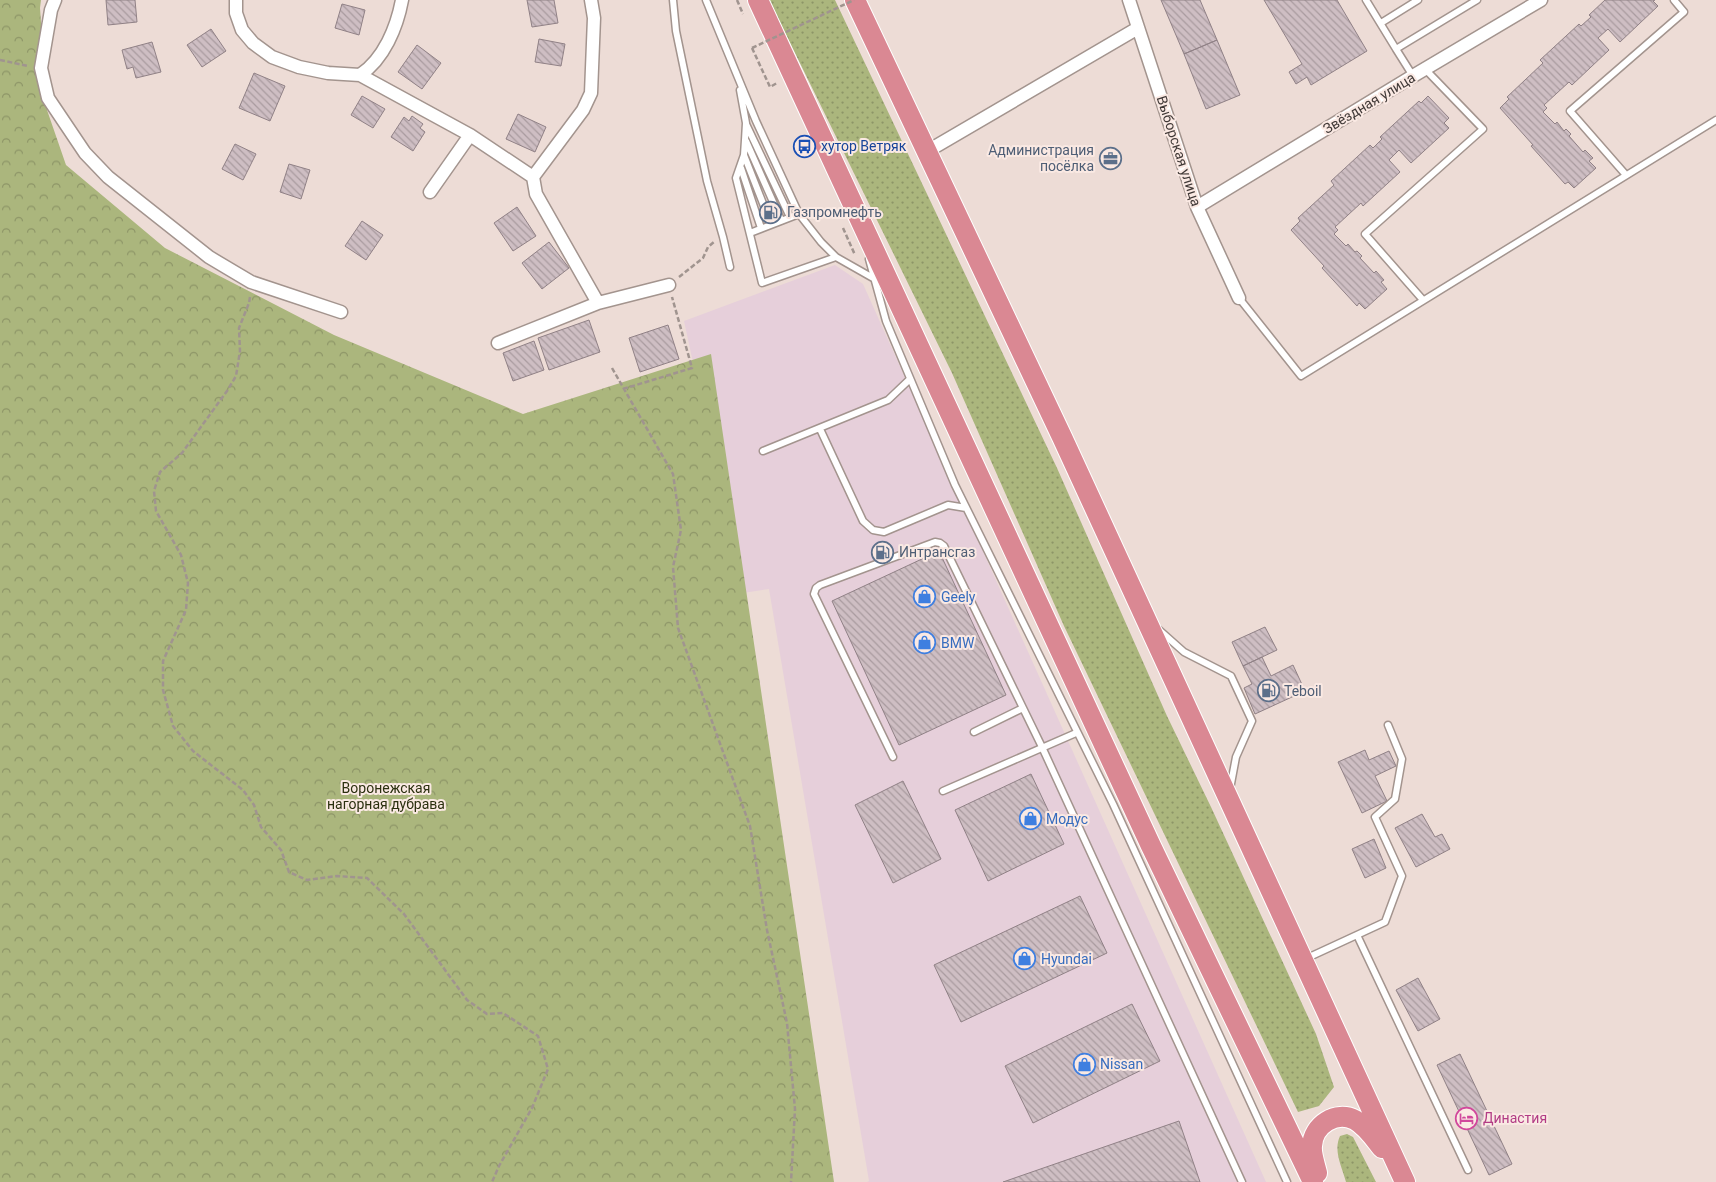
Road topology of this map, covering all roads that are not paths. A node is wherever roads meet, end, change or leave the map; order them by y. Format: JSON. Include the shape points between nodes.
{"nodes":[{"id":1,"x":55,"y":0,"type":"edge"},
{"id":2,"x":236,"y":0,"type":"edge"},
{"id":3,"x":402,"y":0,"type":"edge"},
{"id":4,"x":591,"y":0,"type":"edge"},
{"id":5,"x":673,"y":0,"type":"edge"},
{"id":6,"x":706,"y":0,"type":"edge"},
{"id":7,"x":758,"y":0,"type":"edge"},
{"id":8,"x":855,"y":0,"type":"edge"},
{"id":9,"x":1129,"y":0,"type":"edge"},
{"id":10,"x":1366,"y":0,"type":"edge"},
{"id":11,"x":1418,"y":0,"type":"edge"},
{"id":12,"x":1477,"y":0,"type":"edge"},
{"id":13,"x":1541,"y":0,"type":"edge"},
{"id":14,"x":1674,"y":0,"type":"edge"},
{"id":15,"x":1381,"y":23,"type":"junction"},
{"id":16,"x":1138,"y":28,"type":"junction"},
{"id":17,"x":1396,"y":49,"type":"junction"},
{"id":18,"x":1425,"y":69,"type":"junction"},
{"id":19,"x":360,"y":75,"type":"junction"},
{"id":20,"x":1413,"y":76,"type":"junction"},
{"id":21,"x":738,"y":79,"type":"junction"},
{"id":22,"x":1716,"y":120,"type":"edge"},
{"id":23,"x":746,"y":123,"type":"junction"},
{"id":24,"x":470,"y":135,"type":"junction"},
{"id":25,"x":745,"y":140,"type":"junction"},
{"id":26,"x":926,"y":152,"type":"junction"},
{"id":27,"x":744,"y":155,"type":"junction"},
{"id":28,"x":741,"y":168,"type":"junction"},
{"id":29,"x":1626,"y":175,"type":"junction"},
{"id":30,"x":532,"y":177,"type":"junction"},
{"id":31,"x":430,"y":192,"type":"dead end"},
{"id":32,"x":1198,"y":207,"type":"junction"},
{"id":33,"x":799,"y":214,"type":"junction"},
{"id":34,"x":790,"y":217,"type":"junction"},
{"id":35,"x":781,"y":220,"type":"junction"},
{"id":36,"x":771,"y":224,"type":"junction"},
{"id":37,"x":862,"y":224,"type":"junction"},
{"id":38,"x":761,"y":228,"type":"junction"},
{"id":39,"x":750,"y":232,"type":"junction"},
{"id":40,"x":836,"y":257,"type":"junction"},
{"id":41,"x":730,"y":267,"type":"dead end"},
{"id":42,"x":873,"y":278,"type":"junction"},
{"id":43,"x":669,"y":285,"type":"road end"},
{"id":44,"x":1239,"y":298,"type":"joint"},
{"id":45,"x":1423,"y":300,"type":"junction"},
{"id":46,"x":598,"y":303,"type":"junction"},
{"id":47,"x":341,"y":312,"type":"dead end"},
{"id":48,"x":498,"y":343,"type":"dead end"},
{"id":49,"x":910,"y":379,"type":"junction"},
{"id":50,"x":820,"y":429,"type":"junction"},
{"id":51,"x":763,"y":450,"type":"dead end"},
{"id":52,"x":966,"y":508,"type":"junction"},
{"id":53,"x":1144,"y":617,"type":"junction"},
{"id":54,"x":1023,"y":708,"type":"junction"},
{"id":55,"x":1388,"y":725,"type":"dead end"},
{"id":56,"x":974,"y":732,"type":"dead end"},
{"id":57,"x":1076,"y":732,"type":"junction"},
{"id":58,"x":1042,"y":747,"type":"junction"},
{"id":59,"x":893,"y":757,"type":"dead end"},
{"id":60,"x":943,"y":791,"type":"dead end"},
{"id":61,"x":1228,"y":800,"type":"junction"},
{"id":62,"x":1357,"y":935,"type":"junction"},
{"id":63,"x":1302,"y":960,"type":"junction"},
{"id":64,"x":1468,"y":1170,"type":"dead end"},
{"id":65,"x":1401,"y":1173,"type":"edge"},
{"id":66,"x":1242,"y":1182,"type":"edge"},
{"id":67,"x":1287,"y":1182,"type":"edge"},
{"id":68,"x":1313,"y":1182,"type":"edge"},
{"id":69,"x":1319,"y":1182,"type":"edge"}],
"edges":[{"from":1,"to":47,"type":"street","via":[[41,68],[48,98],[91,159],[108,177],[209,257],[251,282]]},
{"from":2,"to":19,"type":"street","via":[[236,13],[242,30],[272,57],[328,74]]},
{"from":3,"to":19,"type":"street","via":[[385,46],[370,68]]},
{"from":4,"to":30,"type":"street","via":[[594,18],[591,93],[584,110]]},
{"from":5,"to":41,"type":"lane","via":[[676,31],[705,171]]},
{"from":6,"to":21,"type":"lane"},
{"from":7,"to":37,"type":"highway"},
{"from":8,"to":26,"type":"highway"},
{"from":9,"to":16,"type":"street","name":"Выборская улица"},
{"from":10,"to":15,"type":"lane"},
{"from":11,"to":15,"type":"lane"},
{"from":12,"to":17,"type":"lane"},
{"from":13,"to":18,"type":"street","name":"Звёздная улица"},
{"from":14,"to":29,"type":"lane","via":[[1684,12],[1570,111]]},
{"from":15,"to":17,"type":"lane"},
{"from":16,"to":26,"type":"street"},
{"from":16,"to":32,"type":"street","name":"Выборская улица"},
{"from":17,"to":20,"type":"lane"},
{"from":18,"to":20,"type":"street","name":"Звёздная улица"},
{"from":18,"to":45,"type":"lane","via":[[1483,129],[1365,234]]},
{"from":19,"to":24,"type":"street"},
{"from":20,"to":32,"type":"street","name":"Звёздная улица"},
{"from":21,"to":23,"type":"lane"},
{"from":21,"to":33,"type":"lane"},
{"from":22,"to":29,"type":"lane"},
{"from":23,"to":25,"type":"lane"},
{"from":23,"to":34,"type":"lane"},
{"from":24,"to":30,"type":"street"},
{"from":24,"to":31,"type":"street"},
{"from":25,"to":27,"type":"lane"},
{"from":25,"to":35,"type":"lane"},
{"from":26,"to":53,"type":"highway"},
{"from":27,"to":28,"type":"lane"},
{"from":27,"to":36,"type":"lane"},
{"from":28,"to":38,"type":"lane"},
{"from":28,"to":39,"type":"lane","via":[[736,178]]},
{"from":29,"to":45,"type":"lane"},
{"from":30,"to":46,"type":"street","via":[[536,194]]},
{"from":32,"to":44,"type":"street","name":"Выборская улица"},
{"from":33,"to":34,"type":"lane"},
{"from":33,"to":40,"type":"lane"},
{"from":34,"to":35,"type":"lane"},
{"from":35,"to":36,"type":"lane"},
{"from":36,"to":38,"type":"lane"},
{"from":37,"to":42,"type":"lane"},
{"from":37,"to":68,"type":"highway","via":[[1146,837]]},
{"from":38,"to":39,"type":"lane"},
{"from":39,"to":40,"type":"lane","via":[[762,283]]},
{"from":40,"to":42,"type":"lane"},
{"from":42,"to":49,"type":"lane","via":[[886,321]]},
{"from":43,"to":46,"type":"street"},
{"from":44,"to":45,"type":"lane","via":[[1300,376]]},
{"from":46,"to":48,"type":"street"},
{"from":49,"to":50,"type":"lane","via":[[888,400]]},
{"from":49,"to":52,"type":"lane"},
{"from":50,"to":51,"type":"lane"},
{"from":50,"to":52,"type":"lane","via":[[863,521],[873,530],[884,532],[948,505]]},
{"from":52,"to":57,"type":"lane"},
{"from":53,"to":61,"type":"highway"},
{"from":53,"to":61,"type":"lane","via":[[1184,652],[1231,676],[1252,721],[1236,758]]},
{"from":54,"to":56,"type":"lane"},
{"from":54,"to":58,"type":"lane"},
{"from":54,"to":59,"type":"lane","via":[[940,543],[935,542],[820,585],[814,594]]},
{"from":55,"to":62,"type":"lane","via":[[1402,759],[1395,799],[1375,817],[1402,876],[1385,922]]},
{"from":57,"to":58,"type":"lane"},
{"from":57,"to":67,"type":"lane","via":[[1113,804]]},
{"from":58,"to":60,"type":"lane"},
{"from":58,"to":66,"type":"lane"},
{"from":61,"to":63,"type":"highway"},
{"from":62,"to":63,"type":"lane"},
{"from":62,"to":64,"type":"lane"},
{"from":63,"to":65,"type":"highway"},
{"from":65,"to":69,"type":"highway","via":[[1364,1127],[1354,1119],[1341,1117],[1328,1120],[1317,1129],[1312,1145]]}]}
